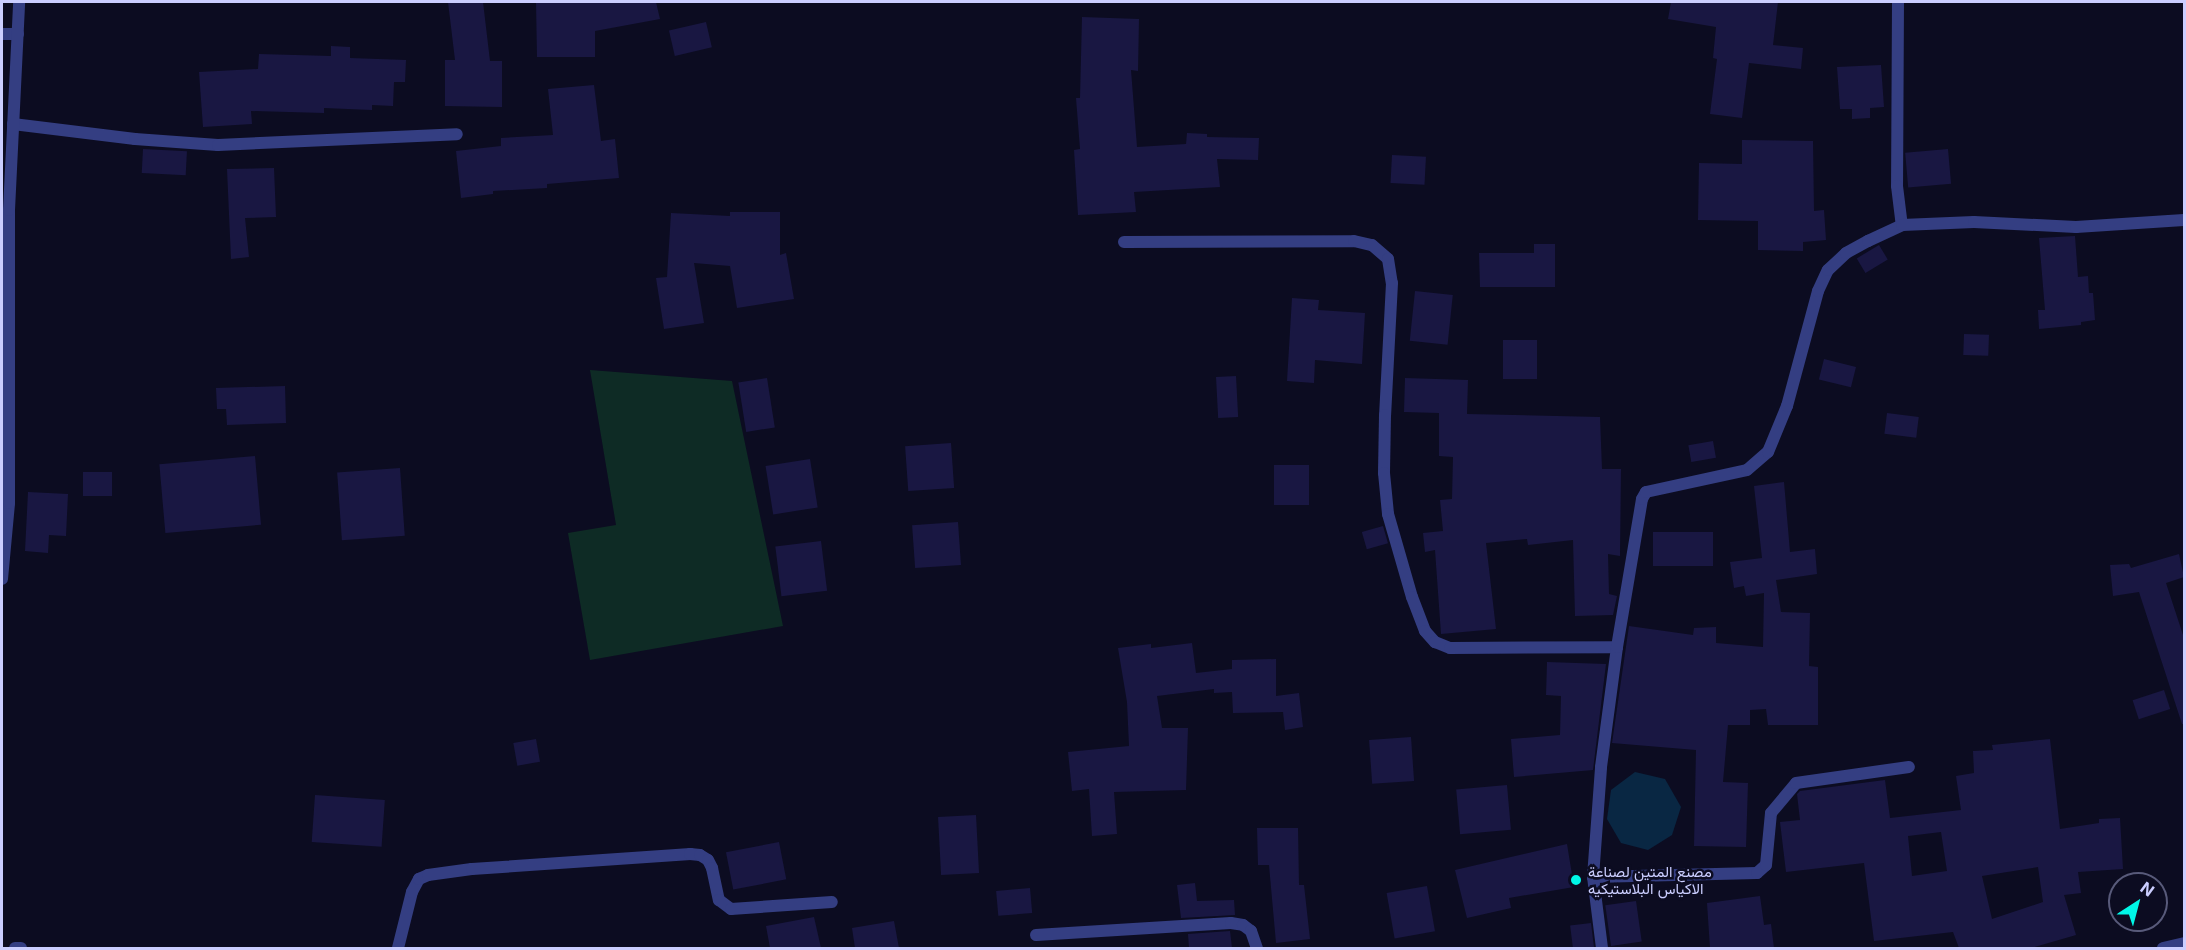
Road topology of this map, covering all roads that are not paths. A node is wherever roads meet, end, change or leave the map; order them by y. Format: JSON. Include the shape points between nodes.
{"nodes":[{"id":1,"x":19,"y":2,"type":"edge"},
{"id":2,"x":1898,"y":2,"type":"edge"},
{"id":3,"x":2,"y":34,"type":"edge"},
{"id":4,"x":18,"y":34,"type":"junction"},
{"id":5,"x":13,"y":124,"type":"junction"},
{"id":6,"x":457,"y":134,"type":"dead end"},
{"id":7,"x":5,"y":210,"type":"edge"},
{"id":8,"x":2184,"y":220,"type":"edge"},
{"id":9,"x":1902,"y":225,"type":"junction"},
{"id":10,"x":1124,"y":242,"type":"dead end"},
{"id":11,"x":2,"y":579,"type":"edge"},
{"id":12,"x":1617,"y":647,"type":"junction"},
{"id":13,"x":1909,"y":767,"type":"dead end"},
{"id":14,"x":1593,"y":877,"type":"junction"},
{"id":15,"x":832,"y":902,"type":"dead end"},
{"id":16,"x":1036,"y":935,"type":"dead end"},
{"id":17,"x":2184,"y":943,"type":"edge"},
{"id":18,"x":15,"y":948,"type":"edge"},
{"id":19,"x":21,"y":948,"type":"edge"},
{"id":20,"x":398,"y":948,"type":"edge"},
{"id":21,"x":1257,"y":948,"type":"edge"},
{"id":22,"x":1602,"y":948,"type":"edge"},
{"id":23,"x":2163,"y":948,"type":"edge"}],
"edges":[{"from":1,"to":4,"type":"street"},
{"from":2,"to":9,"type":"street","via":[[1896,186]]},
{"from":3,"to":4,"type":"street"},
{"from":4,"to":5,"type":"street"},
{"from":5,"to":6,"type":"street","via":[[218,145]]},
{"from":5,"to":7,"type":"street"},
{"from":7,"to":11,"type":"street","via":[[9,503]]},
{"from":8,"to":9,"type":"street","via":[[2076,227],[1974,222]]},
{"from":9,"to":12,"type":"street","via":[[1846,253],[1828,270],[1818,291],[1787,406],[1768,452],[1758,463],[1747,470],[1646,492]]},
{"from":10,"to":12,"type":"street","via":[[1354,241],[1372,245],[1388,260],[1392,283],[1384,472],[1388,514],[1425,631],[1435,642],[1450,648]]},
{"from":12,"to":14,"type":"street","via":[[1601,767]]},
{"from":13,"to":14,"type":"street","via":[[1796,783],[1772,813],[1766,864],[1757,873]]},
{"from":14,"to":22,"type":"street"},
{"from":15,"to":20,"type":"street","via":[[731,909],[719,900],[708,860],[690,854],[472,869],[419,879]]},
{"from":16,"to":21,"type":"street","via":[[1231,923],[1251,931]]},
{"from":17,"to":23,"type":"street"},
{"from":18,"to":19,"type":"street"}]}
